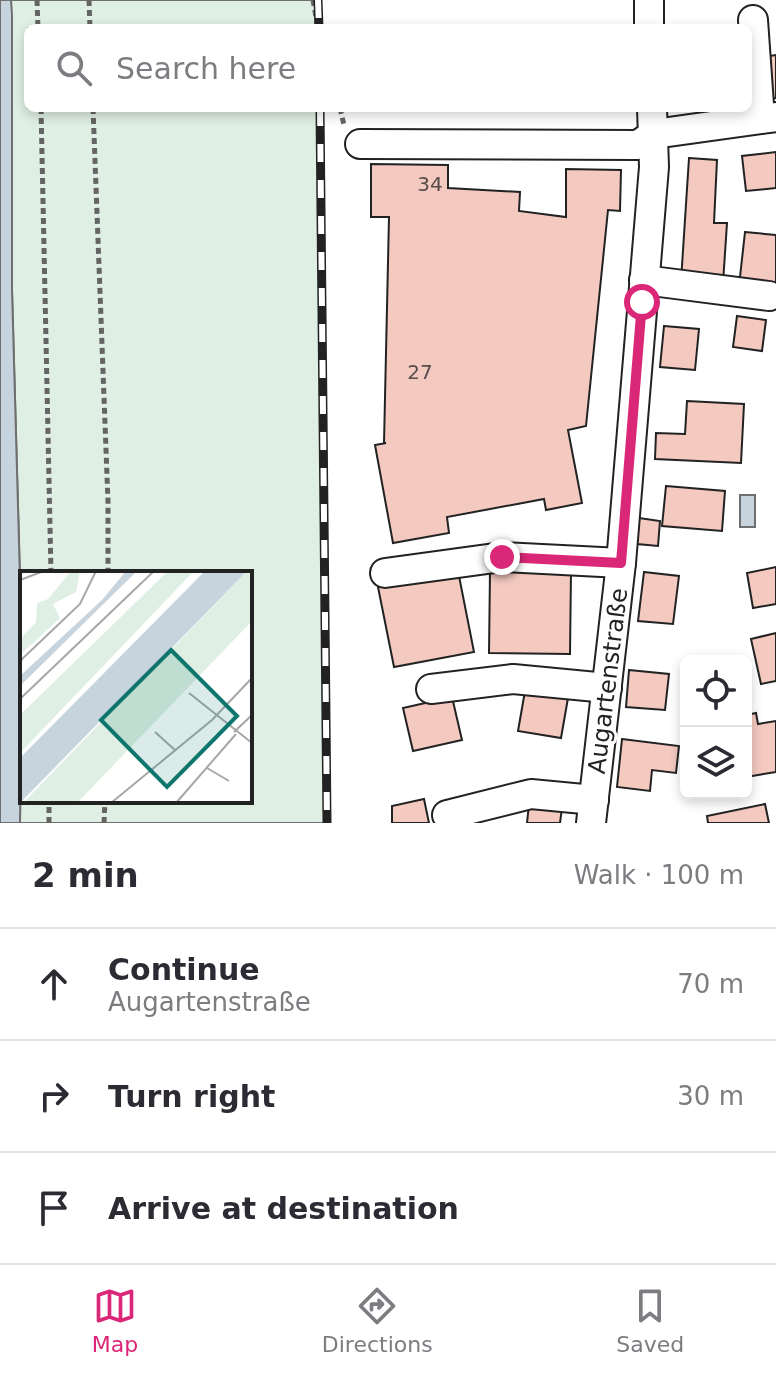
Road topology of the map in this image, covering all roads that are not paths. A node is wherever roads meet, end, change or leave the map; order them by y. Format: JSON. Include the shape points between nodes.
{"nodes":[{"id":1,"x":649,"y":0,"type":"edge"},
{"id":2,"x":753,"y":20,"type":"dead end"},
{"id":3,"x":649,"y":24,"type":"edge"},
{"id":4,"x":768,"y":118,"type":"edge"},
{"id":5,"x":653,"y":121,"type":"edge"},
{"id":6,"x":360,"y":144,"type":"dead end"},
{"id":7,"x":643,"y":291,"type":"junction"},
{"id":8,"x":768,"y":302,"type":"dead end"},
{"id":9,"x":621,"y":563,"type":"junction"},
{"id":10,"x":385,"y":573,"type":"dead end"},
{"id":11,"x":607,"y":688,"type":"junction"},
{"id":12,"x":431,"y":689,"type":"dead end"},
{"id":13,"x":592,"y":812,"type":"edge"},
{"id":14,"x":447,"y":815,"type":"dead end"}],
"edges":[{"from":1,"to":3,"type":"street"},
{"from":2,"to":4,"type":"street"},
{"from":4,"to":5,"type":"street"},
{"from":5,"to":6,"type":"street","via":[[638,145]]},
{"from":5,"to":7,"type":"street","name":"Augartenstraße"},
{"from":7,"to":8,"type":"street"},
{"from":7,"to":9,"type":"street","name":"Augartenstraße"},
{"from":9,"to":10,"type":"street","via":[[502,557]]},
{"from":9,"to":11,"type":"street","name":"Augartenstraße"},
{"from":11,"to":12,"type":"street","via":[[513,679]]},
{"from":11,"to":13,"type":"street","name":"Augartenstraße"},
{"from":13,"to":14,"type":"street","via":[[531,794]]}]}
